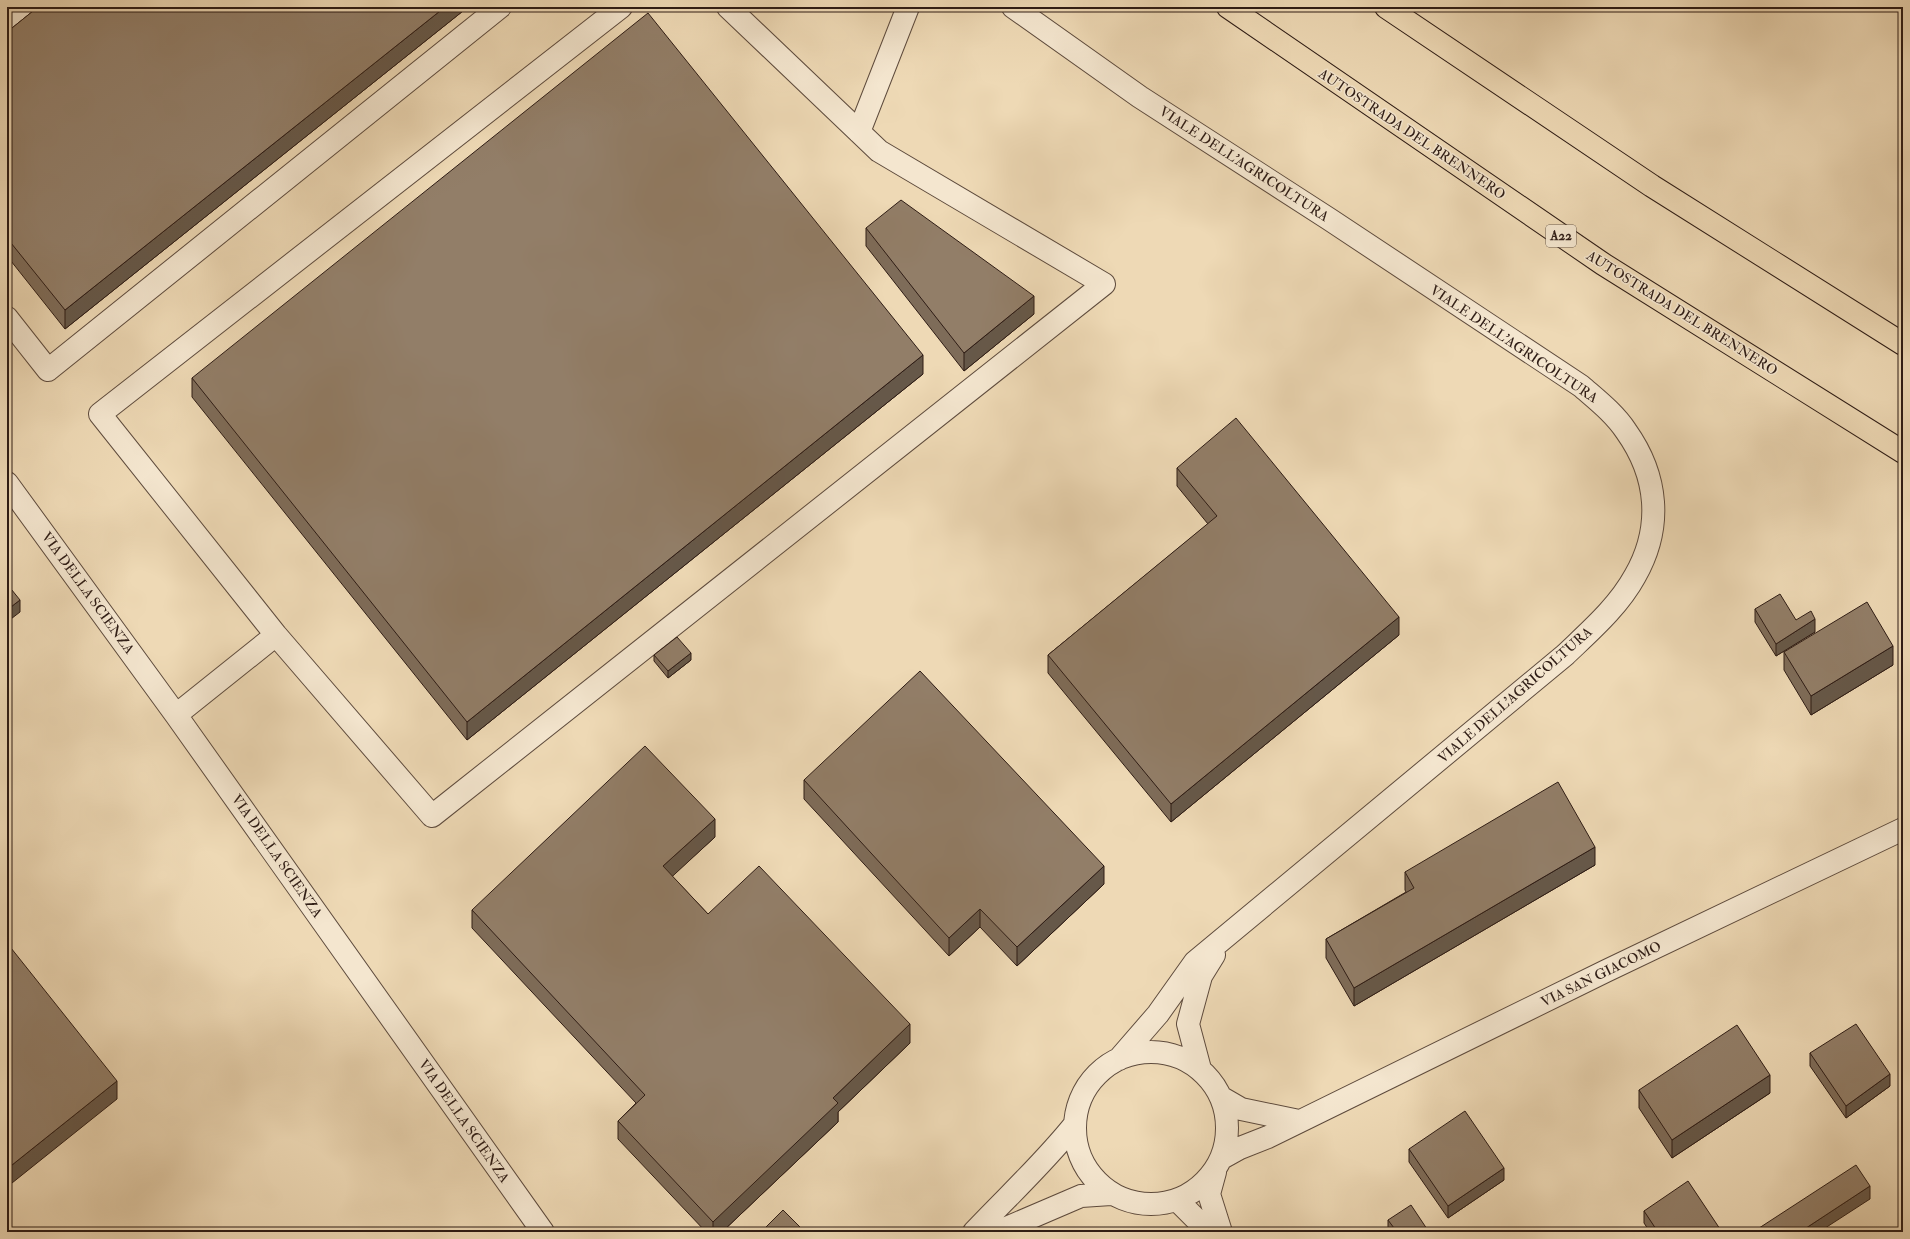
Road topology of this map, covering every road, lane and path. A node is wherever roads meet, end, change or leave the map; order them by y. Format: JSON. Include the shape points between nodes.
{"nodes":[{"id":1,"x":32,"y":7,"type":"edge"},
{"id":2,"x":500,"y":7,"type":"edge"},
{"id":3,"x":620,"y":7,"type":"edge"},
{"id":4,"x":728,"y":7,"type":"edge"},
{"id":5,"x":908,"y":7,"type":"edge"},
{"id":6,"x":1013,"y":7,"type":"edge"},
{"id":7,"x":1228,"y":7,"type":"edge"},
{"id":8,"x":1386,"y":7,"type":"edge"},
{"id":9,"x":7,"y":27,"type":"edge"},
{"id":10,"x":859,"y":132,"type":"junction"},
{"id":11,"x":7,"y":318,"type":"edge"},
{"id":12,"x":1903,"y":344,"type":"edge"},
{"id":13,"x":1903,"y":452,"type":"edge"},
{"id":14,"x":7,"y":483,"type":"edge"},
{"id":15,"x":276,"y":635,"type":"junction"},
{"id":16,"x":176,"y":715,"type":"junction"},
{"id":17,"x":1903,"y":829,"type":"edge"},
{"id":18,"x":1226,"y":935,"type":"junction"},
{"id":19,"x":1119,"y":1059,"type":"junction"},
{"id":20,"x":1200,"y":1069,"type":"junction"},
{"id":21,"x":1222,"y":1098,"type":"junction"},
{"id":22,"x":1299,"y":1121,"type":"junction"},
{"id":23,"x":1075,"y":1124,"type":"junction"},
{"id":24,"x":1218,"y":1165,"type":"junction"},
{"id":25,"x":1111,"y":1194,"type":"junction"},
{"id":26,"x":1177,"y":1200,"type":"junction"},
{"id":27,"x":543,"y":1232,"type":"edge"},
{"id":28,"x":974,"y":1232,"type":"edge"},
{"id":29,"x":997,"y":1232,"type":"edge"},
{"id":30,"x":1209,"y":1232,"type":"edge"},
{"id":31,"x":1221,"y":1232,"type":"edge"}],
"edges":[{"from":1,"to":9,"type":"street"},
{"from":2,"to":11,"type":"street","via":[[48,370]]},
{"from":3,"to":15,"type":"street","via":[[100,414]]},
{"from":4,"to":10,"type":"street"},
{"from":5,"to":10,"type":"street"},
{"from":6,"to":18,"type":"street","name":"VIALE DELL'AGRICOLTURA","via":[[1140,97],[1581,386],[1606,407],[1626,430],[1644,460],[1653,489],[1653,525],[1646,550],[1635,576],[1612,609],[1565,655]]},
{"from":7,"to":13,"type":"highway","name":"AUTOSTRADA DEL BRENNERO","number":"A22","via":[[1602,264]]},
{"from":8,"to":12,"type":"highway","via":[[1645,182]]},
{"from":10,"to":15,"type":"street","via":[[879,151],[1104,284],[432,816]]},
{"from":14,"to":16,"type":"street","name":"VIA DELLA SCIENZA"},
{"from":15,"to":16,"type":"street"},
{"from":16,"to":27,"type":"street","name":"VIA DELLA SCIENZA"},
{"from":17,"to":22,"type":"street","name":"VIA SAN GIACOMO"},
{"from":18,"to":19,"type":"street","name":"VIALE DELL'AGRICOLTURA","via":[[1195,962],[1158,1014]]},
{"from":18,"to":20,"type":"street","name":"VIALE DELL'AGRICOLTURA","via":[[1201,976],[1188,1024]]},
{"from":19,"to":20,"type":"street","via":[[1147,1052],[1161,1052],[1175,1055]]},
{"from":19,"to":23,"type":"street","via":[[1094,1077],[1084,1091]]},
{"from":20,"to":21,"type":"street"},
{"from":21,"to":22,"type":"street","via":[[1242,1109]]},
{"from":21,"to":24,"type":"street","via":[[1228,1128]]},
{"from":22,"to":24,"type":"street","name":"VIA SAN GIACOMO","via":[[1240,1148]]},
{"from":23,"to":25,"type":"street","via":[[1076,1144],[1084,1164],[1096,1181]]},
{"from":23,"to":28,"type":"street","via":[[1051,1153]]},
{"from":24,"to":26,"type":"street","via":[[1205,1184]]},
{"from":24,"to":31,"type":"street","via":[[1209,1194]]},
{"from":25,"to":26,"type":"street","via":[[1143,1204]]},
{"from":25,"to":29,"type":"street","via":[[1081,1196]]},
{"from":26,"to":30,"type":"street"}]}
